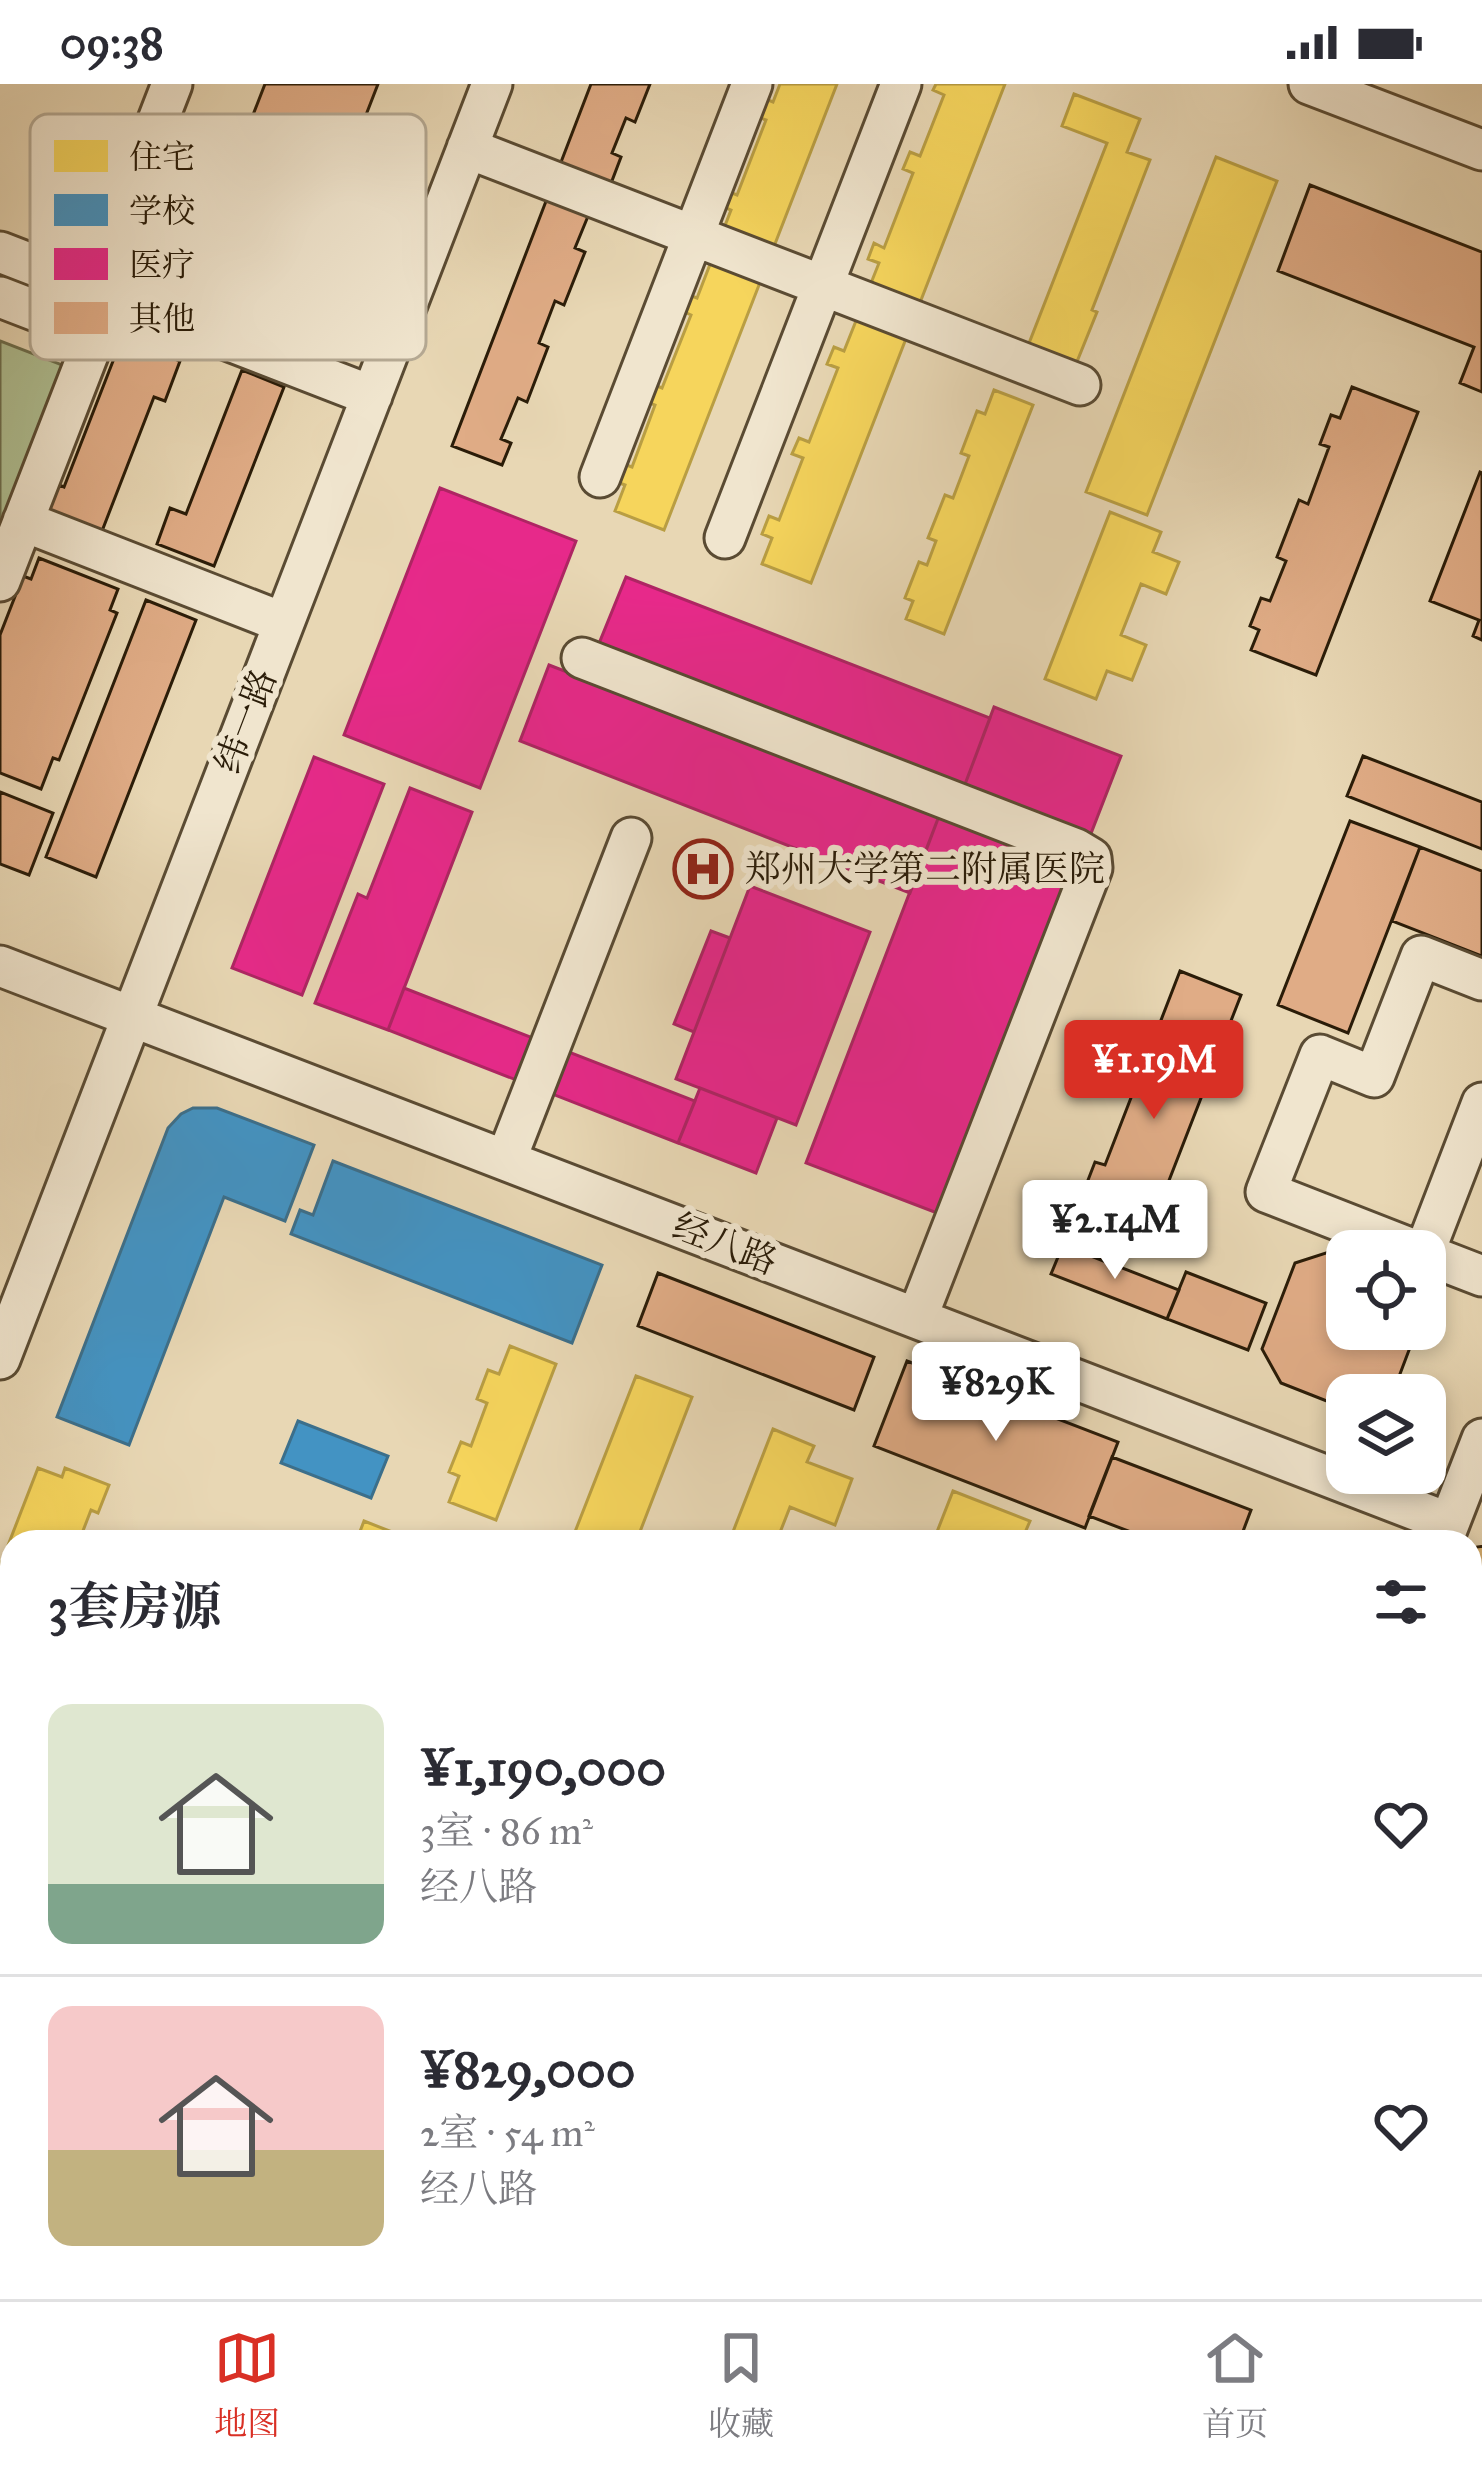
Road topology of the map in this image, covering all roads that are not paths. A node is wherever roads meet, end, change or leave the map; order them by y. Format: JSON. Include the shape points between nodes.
{"nodes":[{"id":1,"x":172,"y":84,"type":"edge"},
{"id":2,"x":492,"y":84,"type":"edge"},
{"id":3,"x":752,"y":84,"type":"edge"},
{"id":4,"x":901,"y":84,"type":"edge"},
{"id":5,"x":1310,"y":84,"type":"edge"},
{"id":6,"x":160,"y":114,"type":"edge"},
{"id":7,"x":467,"y":148,"type":"junction"},
{"id":8,"x":1482,"y":149,"type":"edge"},
{"id":9,"x":694,"y":236,"type":"junction"},
{"id":10,"x":0,"y":252,"type":"edge"},
{"id":11,"x":426,"y":255,"type":"edge"},
{"id":12,"x":30,"y":264,"type":"edge"},
{"id":13,"x":823,"y":286,"type":"junction"},
{"id":14,"x":0,"y":297,"type":"edge"},
{"id":15,"x":30,"y":309,"type":"edge"},
{"id":16,"x":86,"y":360,"type":"edge"},
{"id":17,"x":279,"y":360,"type":"edge"},
{"id":18,"x":386,"y":360,"type":"edge"},
{"id":19,"x":1080,"y":386,"type":"dead end"},
{"id":20,"x":372,"y":396,"type":"junction"},
{"id":21,"x":600,"y":477,"type":"dead end"},
{"id":22,"x":23,"y":521,"type":"junction"},
{"id":23,"x":725,"y":538,"type":"dead end"},
{"id":24,"x":0,"y":581,"type":"edge"},
{"id":25,"x":284,"y":622,"type":"junction"},
{"id":26,"x":582,"y":658,"type":"dead end"},
{"id":27,"x":631,"y":838,"type":"dead end"},
{"id":28,"x":0,"y":966,"type":"edge"},
{"id":29,"x":1482,"y":980,"type":"edge"},
{"id":30,"x":132,"y":1016,"type":"junction"},
{"id":31,"x":1482,"y":1103,"type":"edge"},
{"id":32,"x":506,"y":1160,"type":"junction"},
{"id":33,"x":1365,"y":1230,"type":"edge"},
{"id":34,"x":1431,"y":1230,"type":"edge"},
{"id":35,"x":1446,"y":1262,"type":"edge"},
{"id":36,"x":1482,"y":1276,"type":"edge"},
{"id":37,"x":917,"y":1318,"type":"junction"},
{"id":38,"x":0,"y":1359,"type":"edge"},
{"id":39,"x":1482,"y":1439,"type":"edge"},
{"id":40,"x":1439,"y":1530,"type":"edge"},
{"id":41,"x":1447,"y":1530,"type":"edge"}],
"edges":[{"from":1,"to":6,"type":"street"},
{"from":2,"to":7,"type":"street","name":"纬一路"},
{"from":3,"to":9,"type":"street"},
{"from":4,"to":13,"type":"street"},
{"from":5,"to":8,"type":"street"},
{"from":7,"to":9,"type":"street"},
{"from":7,"to":11,"type":"street","name":"纬一路"},
{"from":9,"to":13,"type":"street"},
{"from":9,"to":21,"type":"street"},
{"from":10,"to":12,"type":"street"},
{"from":13,"to":19,"type":"street"},
{"from":13,"to":23,"type":"street"},
{"from":14,"to":15,"type":"street"},
{"from":16,"to":22,"type":"street"},
{"from":17,"to":20,"type":"street"},
{"from":18,"to":20,"type":"street","name":"纬一路"},
{"from":20,"to":25,"type":"street","name":"纬一路"},
{"from":22,"to":24,"type":"street"},
{"from":22,"to":25,"type":"street"},
{"from":25,"to":30,"type":"street","name":"纬一路"},
{"from":26,"to":37,"type":"street","via":[[1091,858]]},
{"from":27,"to":32,"type":"street"},
{"from":28,"to":30,"type":"street","name":"经八路"},
{"from":29,"to":33,"type":"street","via":[[1421,956],[1374,1077],[1320,1055],[1266,1192]]},
{"from":30,"to":32,"type":"street","name":"经八路"},
{"from":30,"to":38,"type":"street","name":"纬一路"},
{"from":31,"to":34,"type":"street"},
{"from":32,"to":37,"type":"street","name":"经八路"},
{"from":35,"to":36,"type":"street"},
{"from":37,"to":40,"type":"street","name":"经八路"},
{"from":39,"to":41,"type":"street"}]}
